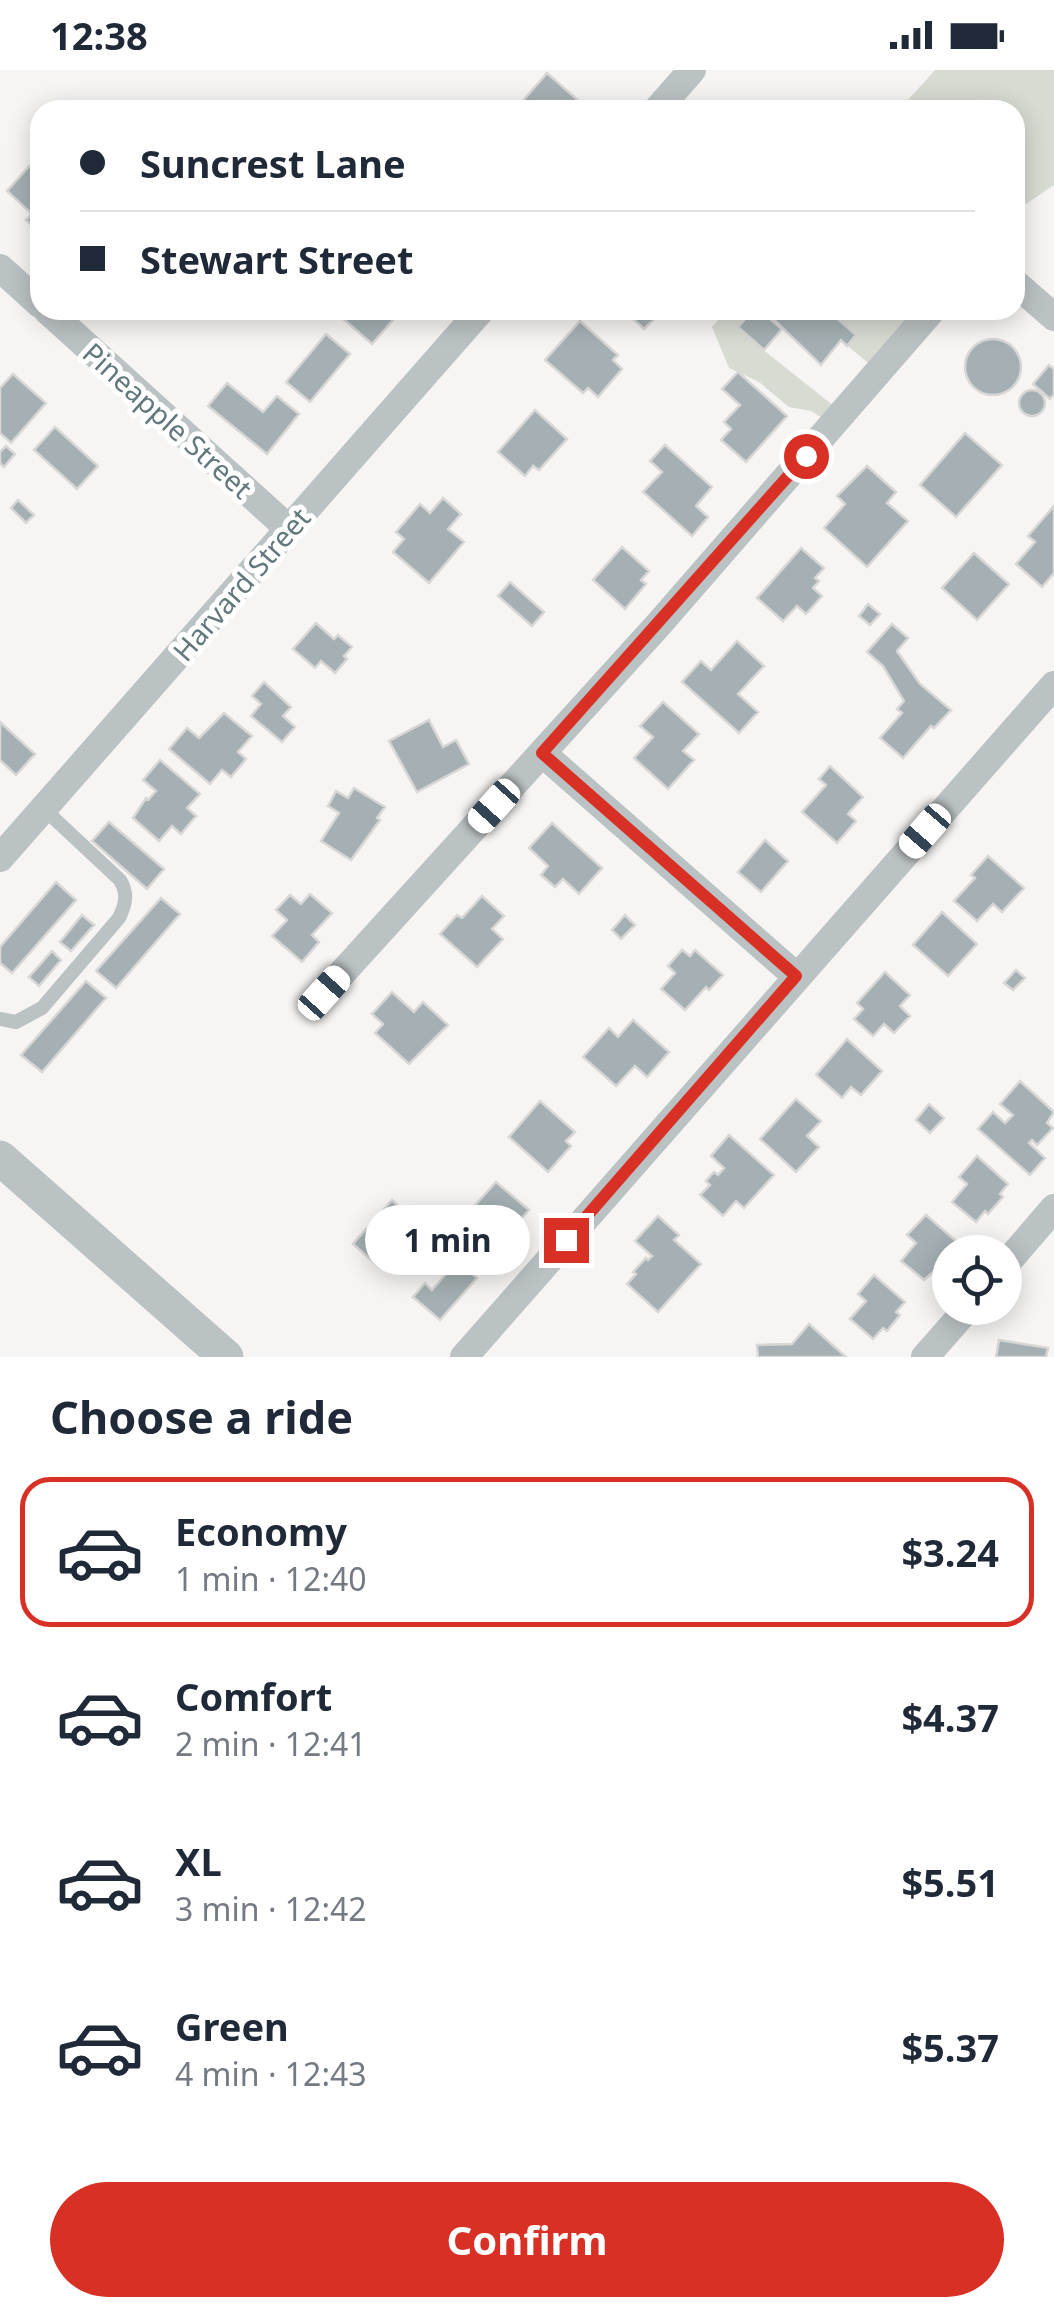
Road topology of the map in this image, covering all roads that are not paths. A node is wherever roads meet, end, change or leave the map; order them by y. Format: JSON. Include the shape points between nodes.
{"nodes":[{"id":1,"x":692,"y":70,"type":"edge"},
{"id":2,"x":666,"y":100,"type":"edge"},
{"id":3,"x":0,"y":268,"type":"edge"},
{"id":4,"x":1025,"y":292,"type":"edge"},
{"id":5,"x":30,"y":295,"type":"edge"},
{"id":6,"x":1054,"y":317,"type":"edge"},
{"id":7,"x":58,"y":320,"type":"edge"},
{"id":8,"x":472,"y":320,"type":"edge"},
{"id":9,"x":923,"y":320,"type":"edge"},
{"id":10,"x":288,"y":529,"type":"junction"},
{"id":11,"x":1054,"y":685,"type":"edge"},
{"id":12,"x":542,"y":753,"type":"junction"},
{"id":13,"x":44,"y":809,"type":"junction"},
{"id":14,"x":0,"y":858,"type":"edge"},
{"id":15,"x":796,"y":976,"type":"junction"},
{"id":16,"x":324,"y":993,"type":"dead end"},
{"id":17,"x":0,"y":1019,"type":"edge"},
{"id":18,"x":0,"y":1158,"type":"edge"},
{"id":19,"x":1054,"y":1208,"type":"edge"},
{"id":20,"x":1022,"y":1245,"type":"edge"},
{"id":21,"x":953,"y":1325,"type":"edge"},
{"id":22,"x":226,"y":1357,"type":"edge"},
{"id":23,"x":464,"y":1357,"type":"edge"},
{"id":24,"x":925,"y":1357,"type":"edge"}],
"edges":[{"from":1,"to":2,"type":"street"},
{"from":3,"to":5,"type":"street"},
{"from":4,"to":6,"type":"street"},
{"from":7,"to":10,"type":"street","name":"Pineapple Street"},
{"from":8,"to":10,"type":"street","name":"Harvard Street"},
{"from":9,"to":12,"type":"street"},
{"from":10,"to":13,"type":"street","name":"Harvard Street"},
{"from":11,"to":15,"type":"street"},
{"from":12,"to":15,"type":"street"},
{"from":12,"to":16,"type":"street"},
{"from":13,"to":14,"type":"street","name":"Harvard Street"},
{"from":13,"to":17,"type":"lane","via":[[120,880],[125,906],[42,1008],[16,1022]]},
{"from":15,"to":23,"type":"street"},
{"from":18,"to":22,"type":"street"},
{"from":19,"to":20,"type":"street"},
{"from":21,"to":24,"type":"street"}]}
